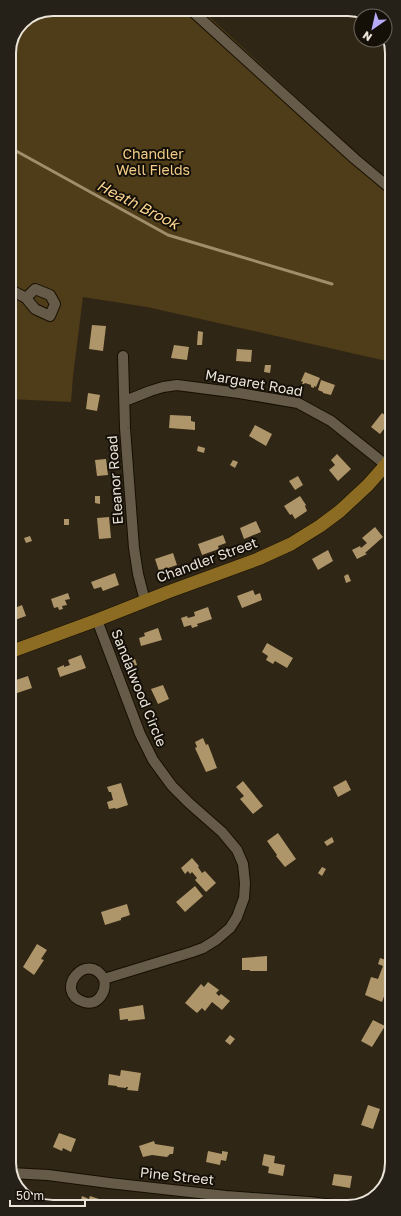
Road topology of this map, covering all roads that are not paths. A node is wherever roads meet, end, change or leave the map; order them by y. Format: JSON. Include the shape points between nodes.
{"nodes":[{"id":1,"x":198,"y":16,"type":"edge"},
{"id":2,"x":385,"y":184,"type":"edge"},
{"id":3,"x":16,"y":293,"type":"edge"},
{"id":4,"x":26,"y":298,"type":"dead end"},
{"id":5,"x":123,"y":356,"type":"dead end"},
{"id":6,"x":125,"y":401,"type":"junction"},
{"id":7,"x":385,"y":459,"type":"edge"},
{"id":8,"x":385,"y":466,"type":"edge"},
{"id":9,"x":144,"y":601,"type":"junction"},
{"id":10,"x":97,"y":620,"type":"junction"},
{"id":11,"x":16,"y":650,"type":"edge"},
{"id":12,"x":104,"y":979,"type":"dead end"},
{"id":13,"x":17,"y":1173,"type":"edge"},
{"id":14,"x":281,"y":1200,"type":"edge"}],
"edges":[{"from":1,"to":2,"type":"street","via":[[355,160]]},
{"from":3,"to":4,"type":"street"},
{"from":5,"to":6,"type":"street","name":"Eleanor Road"},
{"from":6,"to":7,"type":"street","name":"Margaret Road","via":[[163,387],[177,385],[298,403],[331,421]]},
{"from":6,"to":9,"type":"street","name":"Eleanor Road","via":[[134,548]]},
{"from":8,"to":9,"type":"main road","name":"Chandler Street","via":[[340,511],[291,544],[258,559]]},
{"from":9,"to":10,"type":"main road","name":"Chandler Street"},
{"from":10,"to":11,"type":"main road","name":"Chandler Street"},
{"from":10,"to":12,"type":"street","name":"Sandalwood Circle","via":[[140,734],[153,760],[172,786],[222,832],[237,850],[243,864],[245,883],[244,898],[238,916],[230,928],[216,940],[192,952]]},
{"from":13,"to":14,"type":"street","name":"Pine Street"}]}
